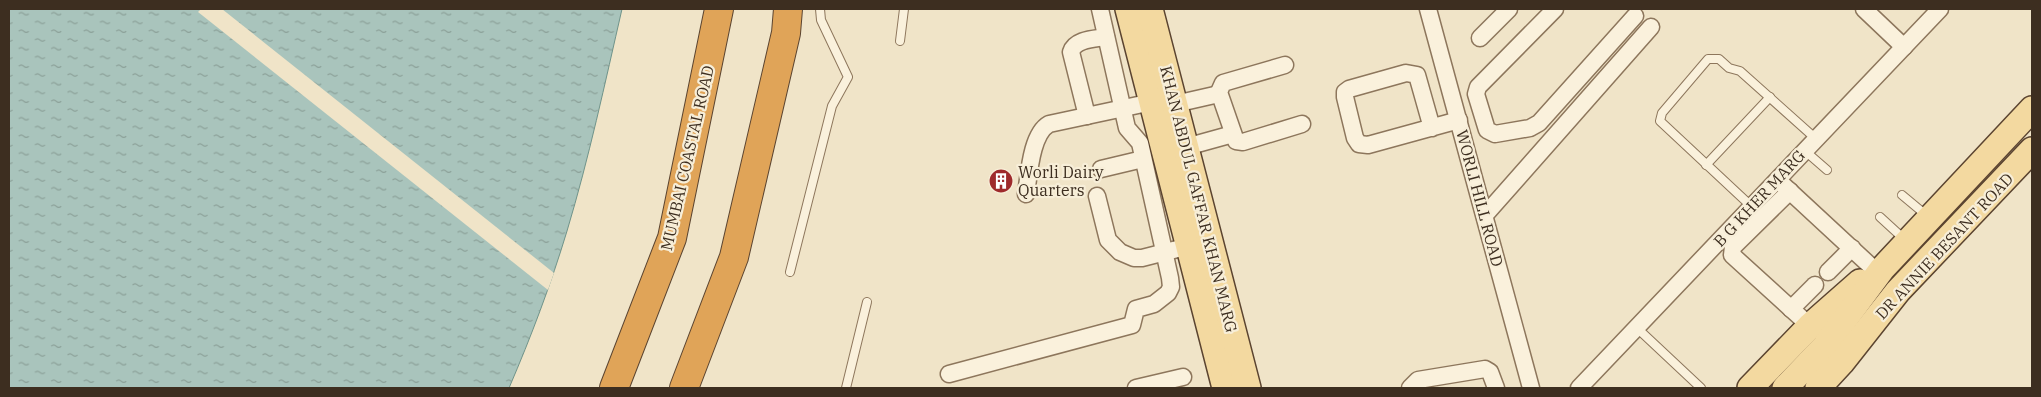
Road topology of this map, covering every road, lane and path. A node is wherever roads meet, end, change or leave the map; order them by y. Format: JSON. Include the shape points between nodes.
{"nodes":[{"id":1,"x":719,"y":9,"type":"edge"},
{"id":2,"x":788,"y":9,"type":"edge"},
{"id":3,"x":820,"y":9,"type":"edge"},
{"id":4,"x":904,"y":9,"type":"edge"},
{"id":5,"x":1100,"y":9,"type":"edge"},
{"id":6,"x":1128,"y":9,"type":"edge"},
{"id":7,"x":1150,"y":9,"type":"edge"},
{"id":8,"x":1428,"y":9,"type":"edge"},
{"id":9,"x":1509,"y":9,"type":"edge"},
{"id":10,"x":1554,"y":9,"type":"edge"},
{"id":11,"x":1864,"y":9,"type":"edge"},
{"id":12,"x":1940,"y":9,"type":"edge"},
{"id":13,"x":1634,"y":12,"type":"edge"},
{"id":14,"x":1106,"y":37,"type":"junction"},
{"id":15,"x":1480,"y":38,"type":"dead end"},
{"id":16,"x":900,"y":41,"type":"dead end"},
{"id":17,"x":1904,"y":47,"type":"junction"},
{"id":18,"x":1285,"y":65,"type":"dead end"},
{"id":19,"x":1476,"y":91,"type":"junction"},
{"id":20,"x":1220,"y":94,"type":"junction"},
{"id":21,"x":1770,"y":97,"type":"junction"},
{"id":22,"x":1453,"y":98,"type":"junction"},
{"id":23,"x":1163,"y":103,"type":"junction"},
{"id":24,"x":1122,"y":108,"type":"junction"},
{"id":25,"x":2032,"y":109,"type":"edge"},
{"id":26,"x":1087,"y":116,"type":"junction"},
{"id":27,"x":1459,"y":120,"type":"junction"},
{"id":28,"x":1302,"y":124,"type":"dead end"},
{"id":29,"x":1432,"y":128,"type":"junction"},
{"id":30,"x":1233,"y":134,"type":"junction"},
{"id":31,"x":1810,"y":144,"type":"junction"},
{"id":32,"x":1186,"y":147,"type":"junction"},
{"id":33,"x":2032,"y":150,"type":"edge"},
{"id":34,"x":1143,"y":159,"type":"junction"},
{"id":35,"x":1706,"y":165,"type":"junction"},
{"id":36,"x":1101,"y":170,"type":"dead end"},
{"id":37,"x":1827,"y":170,"type":"dead end"},
{"id":38,"x":1777,"y":179,"type":"junction"},
{"id":39,"x":1790,"y":191,"type":"junction"},
{"id":40,"x":1026,"y":194,"type":"dead end"},
{"id":41,"x":1902,"y":195,"type":"dead end"},
{"id":42,"x":1097,"y":196,"type":"dead end"},
{"id":43,"x":1751,"y":206,"type":"junction"},
{"id":44,"x":1485,"y":215,"type":"junction"},
{"id":45,"x":1880,"y":217,"type":"dead end"},
{"id":46,"x":1930,"y":218,"type":"junction"},
{"id":47,"x":1908,"y":242,"type":"junction"},
{"id":48,"x":1852,"y":248,"type":"junction"},
{"id":49,"x":1177,"y":249,"type":"junction"},
{"id":50,"x":1879,"y":271,"type":"junction"},
{"id":51,"x":790,"y":272,"type":"dead end"},
{"id":52,"x":1828,"y":272,"type":"dead end"},
{"id":53,"x":1814,"y":285,"type":"dead end"},
{"id":54,"x":867,"y":302,"type":"dead end"},
{"id":55,"x":1791,"y":309,"type":"junction"},
{"id":56,"x":1638,"y":328,"type":"junction"},
{"id":57,"x":1818,"y":336,"type":"junction"},
{"id":58,"x":950,"y":374,"type":"dead end"},
{"id":59,"x":1183,"y":377,"type":"dead end"},
{"id":60,"x":614,"y":388,"type":"edge"},
{"id":61,"x":684,"y":388,"type":"edge"},
{"id":62,"x":846,"y":388,"type":"edge"},
{"id":63,"x":1136,"y":388,"type":"edge"},
{"id":64,"x":1225,"y":388,"type":"edge"},
{"id":65,"x":1248,"y":388,"type":"edge"},
{"id":66,"x":1410,"y":388,"type":"edge"},
{"id":67,"x":1496,"y":388,"type":"edge"},
{"id":68,"x":1531,"y":388,"type":"edge"},
{"id":69,"x":1581,"y":388,"type":"edge"},
{"id":70,"x":1701,"y":388,"type":"edge"},
{"id":71,"x":1750,"y":388,"type":"edge"},
{"id":72,"x":1785,"y":388,"type":"edge"},
{"id":73,"x":1818,"y":388,"type":"edge"}],
"edges":[{"from":1,"to":60,"type":"highway","name":"MUMBAI COASTAL ROAD","via":[[672,238]]},
{"from":2,"to":61,"type":"highway","via":[[786,33],[734,257]]},
{"from":3,"to":51,"type":"lane","via":[[820,20],[848,77],[832,106]]},
{"from":4,"to":16,"type":"lane"},
{"from":5,"to":14,"type":"street"},
{"from":6,"to":23,"type":"main road","name":"KHAN ABDUL GAFFAR KHAN MARG"},
{"from":7,"to":23,"type":"main road","name":"KHAN ABDUL GAFFAR KHAN MARG"},
{"from":8,"to":22,"type":"street","name":"WORLI HILL ROAD"},
{"from":9,"to":15,"type":"street"},
{"from":10,"to":19,"type":"street"},
{"from":11,"to":17,"type":"street"},
{"from":12,"to":17,"type":"street","name":"B G KHER MARG"},
{"from":13,"to":19,"type":"street","via":[[1535,126],[1495,134],[1490,132]]},
{"from":13,"to":44,"type":"street","via":[[1646,33]]},
{"from":14,"to":24,"type":"street"},
{"from":14,"to":26,"type":"street","via":[[1079,42],[1070,52]]},
{"from":17,"to":31,"type":"street","name":"B G KHER MARG"},
{"from":18,"to":20,"type":"street","via":[[1223,83]]},
{"from":19,"to":22,"type":"street"},
{"from":20,"to":23,"type":"street"},
{"from":20,"to":30,"type":"street"},
{"from":21,"to":31,"type":"lane"},
{"from":21,"to":35,"type":"lane"},
{"from":21,"to":35,"type":"lane","via":[[1740,71],[1729,68],[1719,59],[1708,59],[1660,117],[1662,124]]},
{"from":22,"to":27,"type":"street","name":"WORLI HILL ROAD"},
{"from":23,"to":24,"type":"street"},
{"from":23,"to":32,"type":"main road","name":"KHAN ABDUL GAFFAR KHAN MARG"},
{"from":23,"to":49,"type":"main road","name":"KHAN ABDUL GAFFAR KHAN MARG"},
{"from":24,"to":26,"type":"street"},
{"from":24,"to":34,"type":"street","via":[[1127,128],[1140,143]]},
{"from":25,"to":46,"type":"main road","name":"DR ANNIE BESANT ROAD"},
{"from":26,"to":40,"type":"street","via":[[1042,127],[1037,137]]},
{"from":27,"to":29,"type":"street"},
{"from":27,"to":44,"type":"street","name":"WORLI HILL ROAD"},
{"from":28,"to":30,"type":"street","via":[[1243,142],[1236,141]]},
{"from":29,"to":29,"type":"street","via":[[1414,73],[1345,92],[1359,144],[1368,145]]},
{"from":30,"to":32,"type":"street"},
{"from":31,"to":37,"type":"lane"},
{"from":31,"to":38,"type":"street","name":"B G KHER MARG"},
{"from":32,"to":65,"type":"main road","name":"KHAN ABDUL GAFFAR KHAN MARG"},
{"from":33,"to":73,"type":"main road","name":"DR ANNIE BESANT ROAD","via":[[1898,291]]},
{"from":34,"to":36,"type":"street"},
{"from":34,"to":49,"type":"street"},
{"from":35,"to":43,"type":"lane"},
{"from":38,"to":39,"type":"street"},
{"from":38,"to":43,"type":"street","name":"B G KHER MARG"},
{"from":39,"to":48,"type":"street"},
{"from":39,"to":55,"type":"street","via":[[1733,248],[1732,255]]},
{"from":41,"to":46,"type":"lane"},
{"from":42,"to":49,"type":"street","via":[[1108,240],[1120,252],[1142,258]]},
{"from":43,"to":56,"type":"street","name":"B G KHER MARG"},
{"from":44,"to":68,"type":"street","name":"WORLI HILL ROAD"},
{"from":45,"to":47,"type":"lane"},
{"from":46,"to":47,"type":"main road","name":"DR ANNIE BESANT ROAD"},
{"from":47,"to":50,"type":"main road","name":"DR ANNIE BESANT ROAD"},
{"from":48,"to":50,"type":"street"},
{"from":48,"to":52,"type":"street"},
{"from":49,"to":58,"type":"street","via":[[1168,293],[1154,304],[1136,309],[1132,325]]},
{"from":49,"to":64,"type":"main road","name":"KHAN ABDUL GAFFAR KHAN MARG"},
{"from":50,"to":57,"type":"main road","name":"DR ANNIE BESANT ROAD"},
{"from":53,"to":55,"type":"street"},
{"from":54,"to":62,"type":"lane"},
{"from":55,"to":57,"type":"street"},
{"from":56,"to":69,"type":"street","name":"B G KHER MARG"},
{"from":56,"to":70,"type":"lane"},
{"from":57,"to":71,"type":"main road","name":"DR ANNIE BESANT ROAD"},
{"from":57,"to":72,"type":"main road","name":"DR ANNIE BESANT ROAD"},
{"from":59,"to":63,"type":"street"},
{"from":66,"to":67,"type":"street","via":[[1418,380],[1484,369],[1490,372]]}]}
